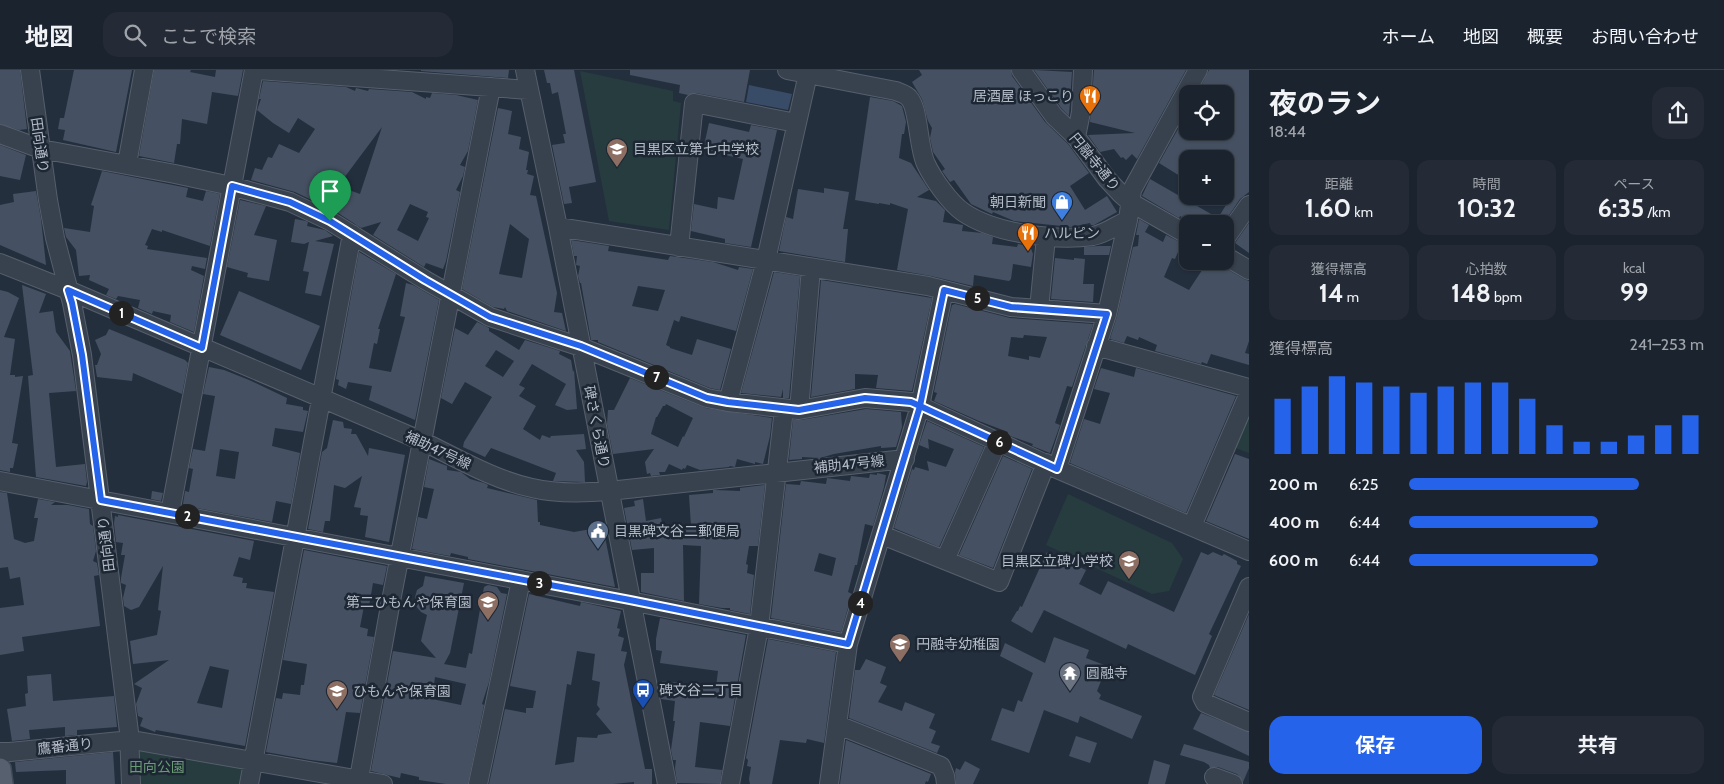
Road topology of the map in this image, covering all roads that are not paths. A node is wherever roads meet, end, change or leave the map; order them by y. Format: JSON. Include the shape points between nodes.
{"nodes":[{"id":1,"x":30,"y":70,"type":"edge"},
{"id":2,"x":144,"y":70,"type":"edge"},
{"id":3,"x":254,"y":70,"type":"edge"},
{"id":4,"x":258,"y":70,"type":"edge"},
{"id":5,"x":525,"y":70,"type":"edge"},
{"id":6,"x":787,"y":70,"type":"edge"},
{"id":7,"x":1021,"y":70,"type":"edge"},
{"id":8,"x":1083,"y":70,"type":"edge"},
{"id":9,"x":1198,"y":70,"type":"edge"},
{"id":10,"x":808,"y":74,"type":"junction"},
{"id":11,"x":491,"y":87,"type":"junction"},
{"id":12,"x":529,"y":90,"type":"junction"},
{"id":13,"x":796,"y":124,"type":"junction"},
{"id":14,"x":0,"y":134,"type":"edge"},
{"id":15,"x":1076,"y":137,"type":"junction"},
{"id":16,"x":41,"y":149,"type":"junction"},
{"id":17,"x":127,"y":164,"type":"junction"},
{"id":18,"x":232,"y":186,"type":"junction"},
{"id":19,"x":1130,"y":202,"type":"junction"},
{"id":20,"x":1249,"y":205,"type":"edge"},
{"id":21,"x":1128,"y":220,"type":"junction"},
{"id":22,"x":1234,"y":226,"type":"edge"},
{"id":23,"x":558,"y":227,"type":"junction"},
{"id":24,"x":1179,"y":230,"type":"edge"},
{"id":25,"x":352,"y":234,"type":"junction"},
{"id":26,"x":1046,"y":236,"type":"junction"},
{"id":27,"x":679,"y":246,"type":"junction"},
{"id":28,"x":766,"y":260,"type":"junction"},
{"id":29,"x":1234,"y":261,"type":"edge"},
{"id":30,"x":0,"y":263,"type":"edge"},
{"id":31,"x":811,"y":268,"type":"junction"},
{"id":32,"x":1249,"y":270,"type":"edge"},
{"id":33,"x":68,"y":290,"type":"junction"},
{"id":34,"x":944,"y":290,"type":"junction"},
{"id":35,"x":451,"y":295,"type":"junction"},
{"id":36,"x":1039,"y":309,"type":"junction"},
{"id":37,"x":1107,"y":314,"type":"junction"},
{"id":38,"x":581,"y":346,"type":"junction"},
{"id":39,"x":1096,"y":346,"type":"junction"},
{"id":40,"x":202,"y":348,"type":"junction"},
{"id":41,"x":1249,"y":388,"type":"edge"},
{"id":42,"x":1249,"y":393,"type":"edge"},
{"id":43,"x":321,"y":399,"type":"junction"},
{"id":44,"x":728,"y":402,"type":"junction"},
{"id":45,"x":920,"y":406,"type":"junction"},
{"id":46,"x":791,"y":409,"type":"junction"},
{"id":47,"x":422,"y":441,"type":"junction"},
{"id":48,"x":998,"y":441,"type":"junction"},
{"id":49,"x":905,"y":459,"type":"junction"},
{"id":50,"x":1052,"y":466,"type":"junction"},
{"id":51,"x":778,"y":472,"type":"junction"},
{"id":52,"x":0,"y":481,"type":"edge"},
{"id":53,"x":609,"y":491,"type":"junction"},
{"id":54,"x":101,"y":500,"type":"junction"},
{"id":55,"x":170,"y":513,"type":"junction"},
{"id":56,"x":1192,"y":526,"type":"junction"},
{"id":57,"x":882,"y":535,"type":"junction"},
{"id":58,"x":296,"y":537,"type":"junction"},
{"id":59,"x":1249,"y":551,"type":"edge"},
{"id":60,"x":399,"y":557,"type":"junction"},
{"id":61,"x":945,"y":560,"type":"junction"},
{"id":62,"x":521,"y":580,"type":"junction"},
{"id":63,"x":1249,"y":587,"type":"edge"},
{"id":64,"x":630,"y":600,"type":"junction"},
{"id":65,"x":759,"y":627,"type":"junction"},
{"id":66,"x":848,"y":644,"type":"junction"},
{"id":67,"x":1249,"y":722,"type":"edge"},
{"id":68,"x":838,"y":725,"type":"junction"},
{"id":69,"x":130,"y":742,"type":"junction"},
{"id":70,"x":0,"y":752,"type":"edge"},
{"id":71,"x":253,"y":762,"type":"junction"},
{"id":72,"x":0,"y":769,"type":"edge"},
{"id":73,"x":1214,"y":777,"type":"dead end"},
{"id":74,"x":359,"y":782,"type":"edge"},
{"id":75,"x":2,"y":784,"type":"edge"},
{"id":76,"x":132,"y":784,"type":"edge"},
{"id":77,"x":249,"y":784,"type":"edge"},
{"id":78,"x":383,"y":784,"type":"edge"},
{"id":79,"x":478,"y":784,"type":"edge"},
{"id":80,"x":667,"y":784,"type":"edge"},
{"id":81,"x":730,"y":784,"type":"edge"},
{"id":82,"x":829,"y":784,"type":"edge"},
{"id":83,"x":946,"y":784,"type":"edge"},
{"id":84,"x":1233,"y":784,"type":"edge"}],
"edges":[{"from":1,"to":16,"type":"street","name":"田向通り"},
{"from":2,"to":17,"type":"street"},
{"from":3,"to":18,"type":"street"},
{"from":4,"to":11,"type":"street"},
{"from":5,"to":12,"type":"street","name":"碑さくら通り"},
{"from":6,"to":10,"type":"street"},
{"from":7,"to":15,"type":"street","name":"円融寺通り","via":[[1054,116]]},
{"from":8,"to":15,"type":"street"},
{"from":9,"to":19,"type":"street","via":[[1132,190]]},
{"from":10,"to":13,"type":"street"},
{"from":10,"to":26,"type":"street","via":[[907,96],[912,102],[926,165],[963,212],[994,226],[1032,236]]},
{"from":11,"to":12,"type":"street"},
{"from":11,"to":35,"type":"street"},
{"from":12,"to":23,"type":"street","name":"碑さくら通り"},
{"from":13,"to":27,"type":"street","via":[[694,102]]},
{"from":13,"to":28,"type":"street"},
{"from":14,"to":16,"type":"street"},
{"from":15,"to":19,"type":"street","name":"円融寺通り","via":[[1107,179]]},
{"from":16,"to":17,"type":"street"},
{"from":16,"to":33,"type":"street","name":"田向通り","via":[[48,200]]},
{"from":17,"to":18,"type":"street"},
{"from":18,"to":25,"type":"street","via":[[290,202]]},
{"from":18,"to":40,"type":"street"},
{"from":19,"to":21,"type":"street"},
{"from":19,"to":24,"type":"street","name":"円融寺通り"},
{"from":20,"to":22,"type":"street"},
{"from":21,"to":26,"type":"street","via":[[1094,236]]},
{"from":21,"to":37,"type":"street"},
{"from":23,"to":27,"type":"street"},
{"from":23,"to":38,"type":"street","name":"碑さくら通り"},
{"from":25,"to":35,"type":"street"},
{"from":25,"to":43,"type":"street"},
{"from":26,"to":36,"type":"street"},
{"from":27,"to":28,"type":"street"},
{"from":28,"to":31,"type":"street"},
{"from":28,"to":44,"type":"street"},
{"from":29,"to":32,"type":"street"},
{"from":30,"to":33,"type":"street","name":"補助47号線"},
{"from":31,"to":34,"type":"street"},
{"from":31,"to":46,"type":"street"},
{"from":33,"to":40,"type":"street","name":"補助47号線"},
{"from":33,"to":54,"type":"street","name":"田向通り","via":[[82,355]]},
{"from":34,"to":36,"type":"street","via":[[1011,307]]},
{"from":34,"to":45,"type":"street"},
{"from":35,"to":38,"type":"street","via":[[490,317]]},
{"from":35,"to":47,"type":"street"},
{"from":36,"to":37,"type":"street"},
{"from":37,"to":39,"type":"street"},
{"from":38,"to":44,"type":"street","via":[[707,398]]},
{"from":38,"to":53,"type":"street","name":"碑さくら通り"},
{"from":39,"to":41,"type":"street"},
{"from":39,"to":50,"type":"street"},
{"from":40,"to":43,"type":"street","name":"補助47号線"},
{"from":40,"to":55,"type":"street"},
{"from":42,"to":56,"type":"street"},
{"from":43,"to":47,"type":"street","name":"補助47号線"},
{"from":43,"to":58,"type":"street"},
{"from":44,"to":46,"type":"street"},
{"from":45,"to":46,"type":"street","via":[[911,402],[865,398]]},
{"from":45,"to":48,"type":"street"},
{"from":45,"to":49,"type":"street"},
{"from":46,"to":51,"type":"street"},
{"from":47,"to":53,"type":"street","name":"補助47号線","via":[[532,488]]},
{"from":47,"to":60,"type":"street"},
{"from":48,"to":50,"type":"street"},
{"from":48,"to":61,"type":"street"},
{"from":49,"to":51,"type":"street","name":"補助47号線"},
{"from":49,"to":57,"type":"street"},
{"from":50,"to":56,"type":"street"},
{"from":50,"to":61,"type":"street","via":[[1000,582]]},
{"from":51,"to":53,"type":"street","name":"補助47号線"},
{"from":51,"to":65,"type":"street"},
{"from":52,"to":54,"type":"street"},
{"from":53,"to":64,"type":"street","name":"碑さくら通り"},
{"from":54,"to":55,"type":"street"},
{"from":54,"to":69,"type":"street","name":"田向通り"},
{"from":55,"to":58,"type":"street"},
{"from":56,"to":59,"type":"street"},
{"from":57,"to":61,"type":"street"},
{"from":57,"to":66,"type":"street"},
{"from":58,"to":60,"type":"street"},
{"from":58,"to":71,"type":"street"},
{"from":60,"to":62,"type":"street"},
{"from":60,"to":74,"type":"street"},
{"from":62,"to":64,"type":"street"},
{"from":62,"to":79,"type":"street"},
{"from":63,"to":67,"type":"street","via":[[1202,698],[1205,703]]},
{"from":64,"to":65,"type":"street"},
{"from":64,"to":80,"type":"street","name":"碑さくら通り"},
{"from":65,"to":66,"type":"street"},
{"from":65,"to":81,"type":"street"},
{"from":66,"to":68,"type":"street"},
{"from":68,"to":82,"type":"street"},
{"from":68,"to":83,"type":"street","via":[[941,766]]},
{"from":69,"to":70,"type":"street","name":"鷹番通り","via":[[121,740]]},
{"from":69,"to":71,"type":"street","name":"鷹番通り"},
{"from":69,"to":76,"type":"street","name":"田向通り"},
{"from":71,"to":74,"type":"street","name":"鷹番通り"},
{"from":71,"to":77,"type":"street"},
{"from":72,"to":75,"type":"main road"},
{"from":73,"to":84,"type":"street"},
{"from":74,"to":78,"type":"street","name":"鷹番通り"}]}
